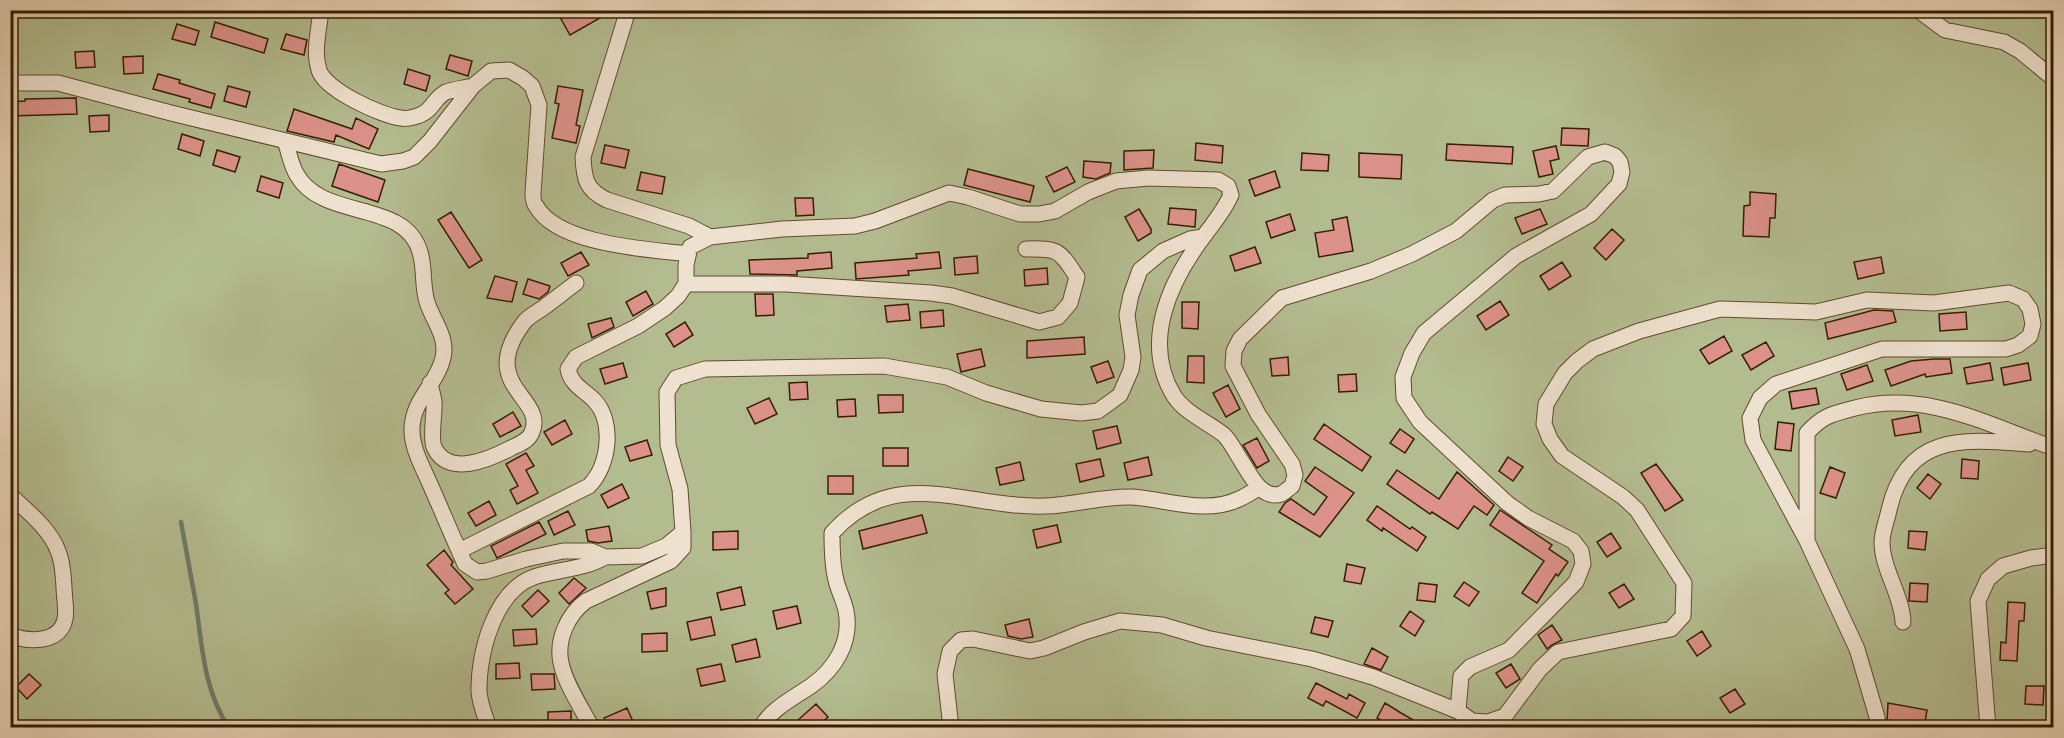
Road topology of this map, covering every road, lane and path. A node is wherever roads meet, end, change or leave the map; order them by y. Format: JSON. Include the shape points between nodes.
{"nodes":[{"id":1,"x":321,"y":10,"type":"edge"},
{"id":2,"x":628,"y":10,"type":"edge"},
{"id":3,"x":1921,"y":12,"type":"edge"},
{"id":4,"x":2054,"y":79,"type":"edge"},
{"id":5,"x":10,"y":83,"type":"edge"},
{"id":6,"x":473,"y":86,"type":"junction"},
{"id":7,"x":285,"y":141,"type":"junction"},
{"id":8,"x":711,"y":237,"type":"junction"},
{"id":9,"x":1203,"y":237,"type":"junction"},
{"id":10,"x":1026,"y":249,"type":"dead end"},
{"id":11,"x":688,"y":254,"type":"junction"},
{"id":12,"x":576,"y":283,"type":"dead end"},
{"id":13,"x":686,"y":284,"type":"junction"},
{"id":14,"x":430,"y":383,"type":"junction"},
{"id":15,"x":2051,"y":447,"type":"edge"},
{"id":16,"x":1259,"y":488,"type":"junction"},
{"id":17,"x":10,"y":495,"type":"edge"},
{"id":18,"x":683,"y":532,"type":"junction"},
{"id":19,"x":1807,"y":541,"type":"junction"},
{"id":20,"x":459,"y":551,"type":"junction"},
{"id":21,"x":2054,"y":555,"type":"edge"},
{"id":22,"x":605,"y":557,"type":"junction"},
{"id":23,"x":1903,"y":622,"type":"dead end"},
{"id":24,"x":10,"y":635,"type":"edge"},
{"id":25,"x":1458,"y":711,"type":"junction"},
{"id":26,"x":489,"y":728,"type":"edge"},
{"id":27,"x":592,"y":728,"type":"edge"},
{"id":28,"x":761,"y":728,"type":"edge"},
{"id":29,"x":951,"y":728,"type":"edge"},
{"id":30,"x":1878,"y":728,"type":"edge"},
{"id":31,"x":1988,"y":728,"type":"edge"}],
"edges":[{"from":1,"to":6,"type":"street","via":[[316,54],[319,74],[349,97],[402,119],[429,112],[445,93]]},
{"from":2,"to":8,"type":"street","via":[[583,157],[588,185],[594,194],[607,200]]},
{"from":3,"to":4,"type":"street","via":[[1945,30],[2004,42]]},
{"from":5,"to":7,"type":"street","via":[[58,83]]},
{"from":6,"to":7,"type":"street","via":[[430,141],[414,157],[403,161],[381,164]]},
{"from":6,"to":11,"type":"street","via":[[491,71],[509,70],[532,86],[539,105],[533,193],[535,205],[547,219],[578,236],[597,241]]},
{"from":7,"to":14,"type":"street","via":[[297,176],[320,196],[399,224],[411,234],[420,252],[426,301],[444,341],[443,358]]},
{"from":8,"to":9,"type":"street","via":[[855,226],[949,193],[1020,214],[1039,214],[1055,211],[1116,181],[1170,178],[1218,180],[1228,186],[1231,195],[1224,211]]},
{"from":8,"to":11,"type":"street","via":[[690,247]]},
{"from":9,"to":16,"type":"street","via":[[1167,297],[1159,352],[1175,397],[1185,409],[1225,436]]},
{"from":9,"to":18,"type":"street","via":[[1163,251],[1140,270],[1127,315],[1131,370],[1120,395],[1098,411],[1041,409],[947,377],[884,366],[705,369],[676,378],[666,392],[667,435],[680,489]]},
{"from":10,"to":13,"type":"street","via":[[1049,248],[1062,255],[1077,276],[1070,303],[1058,317],[1039,322],[931,293],[786,284]]},
{"from":11,"to":13,"type":"street"},
{"from":12,"to":14,"type":"street","via":[[527,319],[512,341],[506,364],[509,379],[534,417],[534,429],[523,442],[474,464],[442,458],[433,446],[434,401]]},
{"from":13,"to":20,"type":"street","via":[[665,308],[584,353],[568,369],[579,390],[600,409],[606,427],[607,456],[597,479]]},
{"from":14,"to":20,"type":"street","via":[[419,400],[412,430],[418,455]]},
{"from":15,"to":19,"type":"street","via":[[1947,409],[1889,402],[1827,415],[1807,433]]},
{"from":15,"to":23,"type":"street","via":[[1977,440],[1947,443],[1920,456],[1904,472],[1895,488],[1882,541]]},
{"from":16,"to":25,"type":"street","via":[[1281,494],[1292,486],[1295,475],[1233,366],[1234,351],[1240,339],[1281,298],[1371,271],[1412,254],[1456,231],[1493,200],[1505,195],[1553,191],[1588,157],[1605,152],[1615,156],[1622,172],[1619,184],[1591,214],[1516,256],[1424,333],[1403,377],[1404,398],[1420,422],[1507,503],[1572,541],[1581,551],[1583,564],[1576,582],[1509,650],[1461,675]]},
{"from":16,"to":28,"type":"street","via":[[1238,500],[1207,507],[1131,497],[1047,506],[1009,505],[930,494],[891,496],[868,504],[832,533],[836,579],[847,622],[837,663],[822,679],[777,710]]},
{"from":17,"to":24,"type":"street","via":[[47,532],[58,550],[65,607],[65,621],[57,633],[45,640]]},
{"from":18,"to":22,"type":"street","via":[[666,546],[642,556]]},
{"from":18,"to":27,"type":"street","via":[[683,548],[671,561],[586,601],[575,609],[567,623],[560,645],[560,663]]},
{"from":19,"to":25,"type":"street","via":[[1753,440],[1750,418],[1760,398],[1776,384],[1882,349],[2006,349],[2018,345],[2030,336],[2033,324],[2023,299],[2009,293],[1934,303],[1867,300],[1816,312],[1720,309],[1639,331],[1593,349],[1565,373],[1546,404],[1544,424],[1562,456],[1637,510],[1684,583],[1683,616],[1671,629],[1558,652],[1540,669],[1505,716],[1488,723],[1472,721]]},
{"from":19,"to":30,"type":"street","via":[[1857,649]]},
{"from":20,"to":22,"type":"street","via":[[465,564],[477,572],[563,551],[591,551]]},
{"from":21,"to":31,"type":"street","via":[[2003,566],[1988,579],[1978,601]]},
{"from":22,"to":26,"type":"street","via":[[593,564],[532,577],[516,588],[500,608],[487,636],[480,675],[479,693]]},
{"from":25,"to":29,"type":"street","via":[[1372,677],[1312,659],[1162,625],[1120,621],[1030,651],[973,639],[960,640],[950,651],[945,674]]}]}
